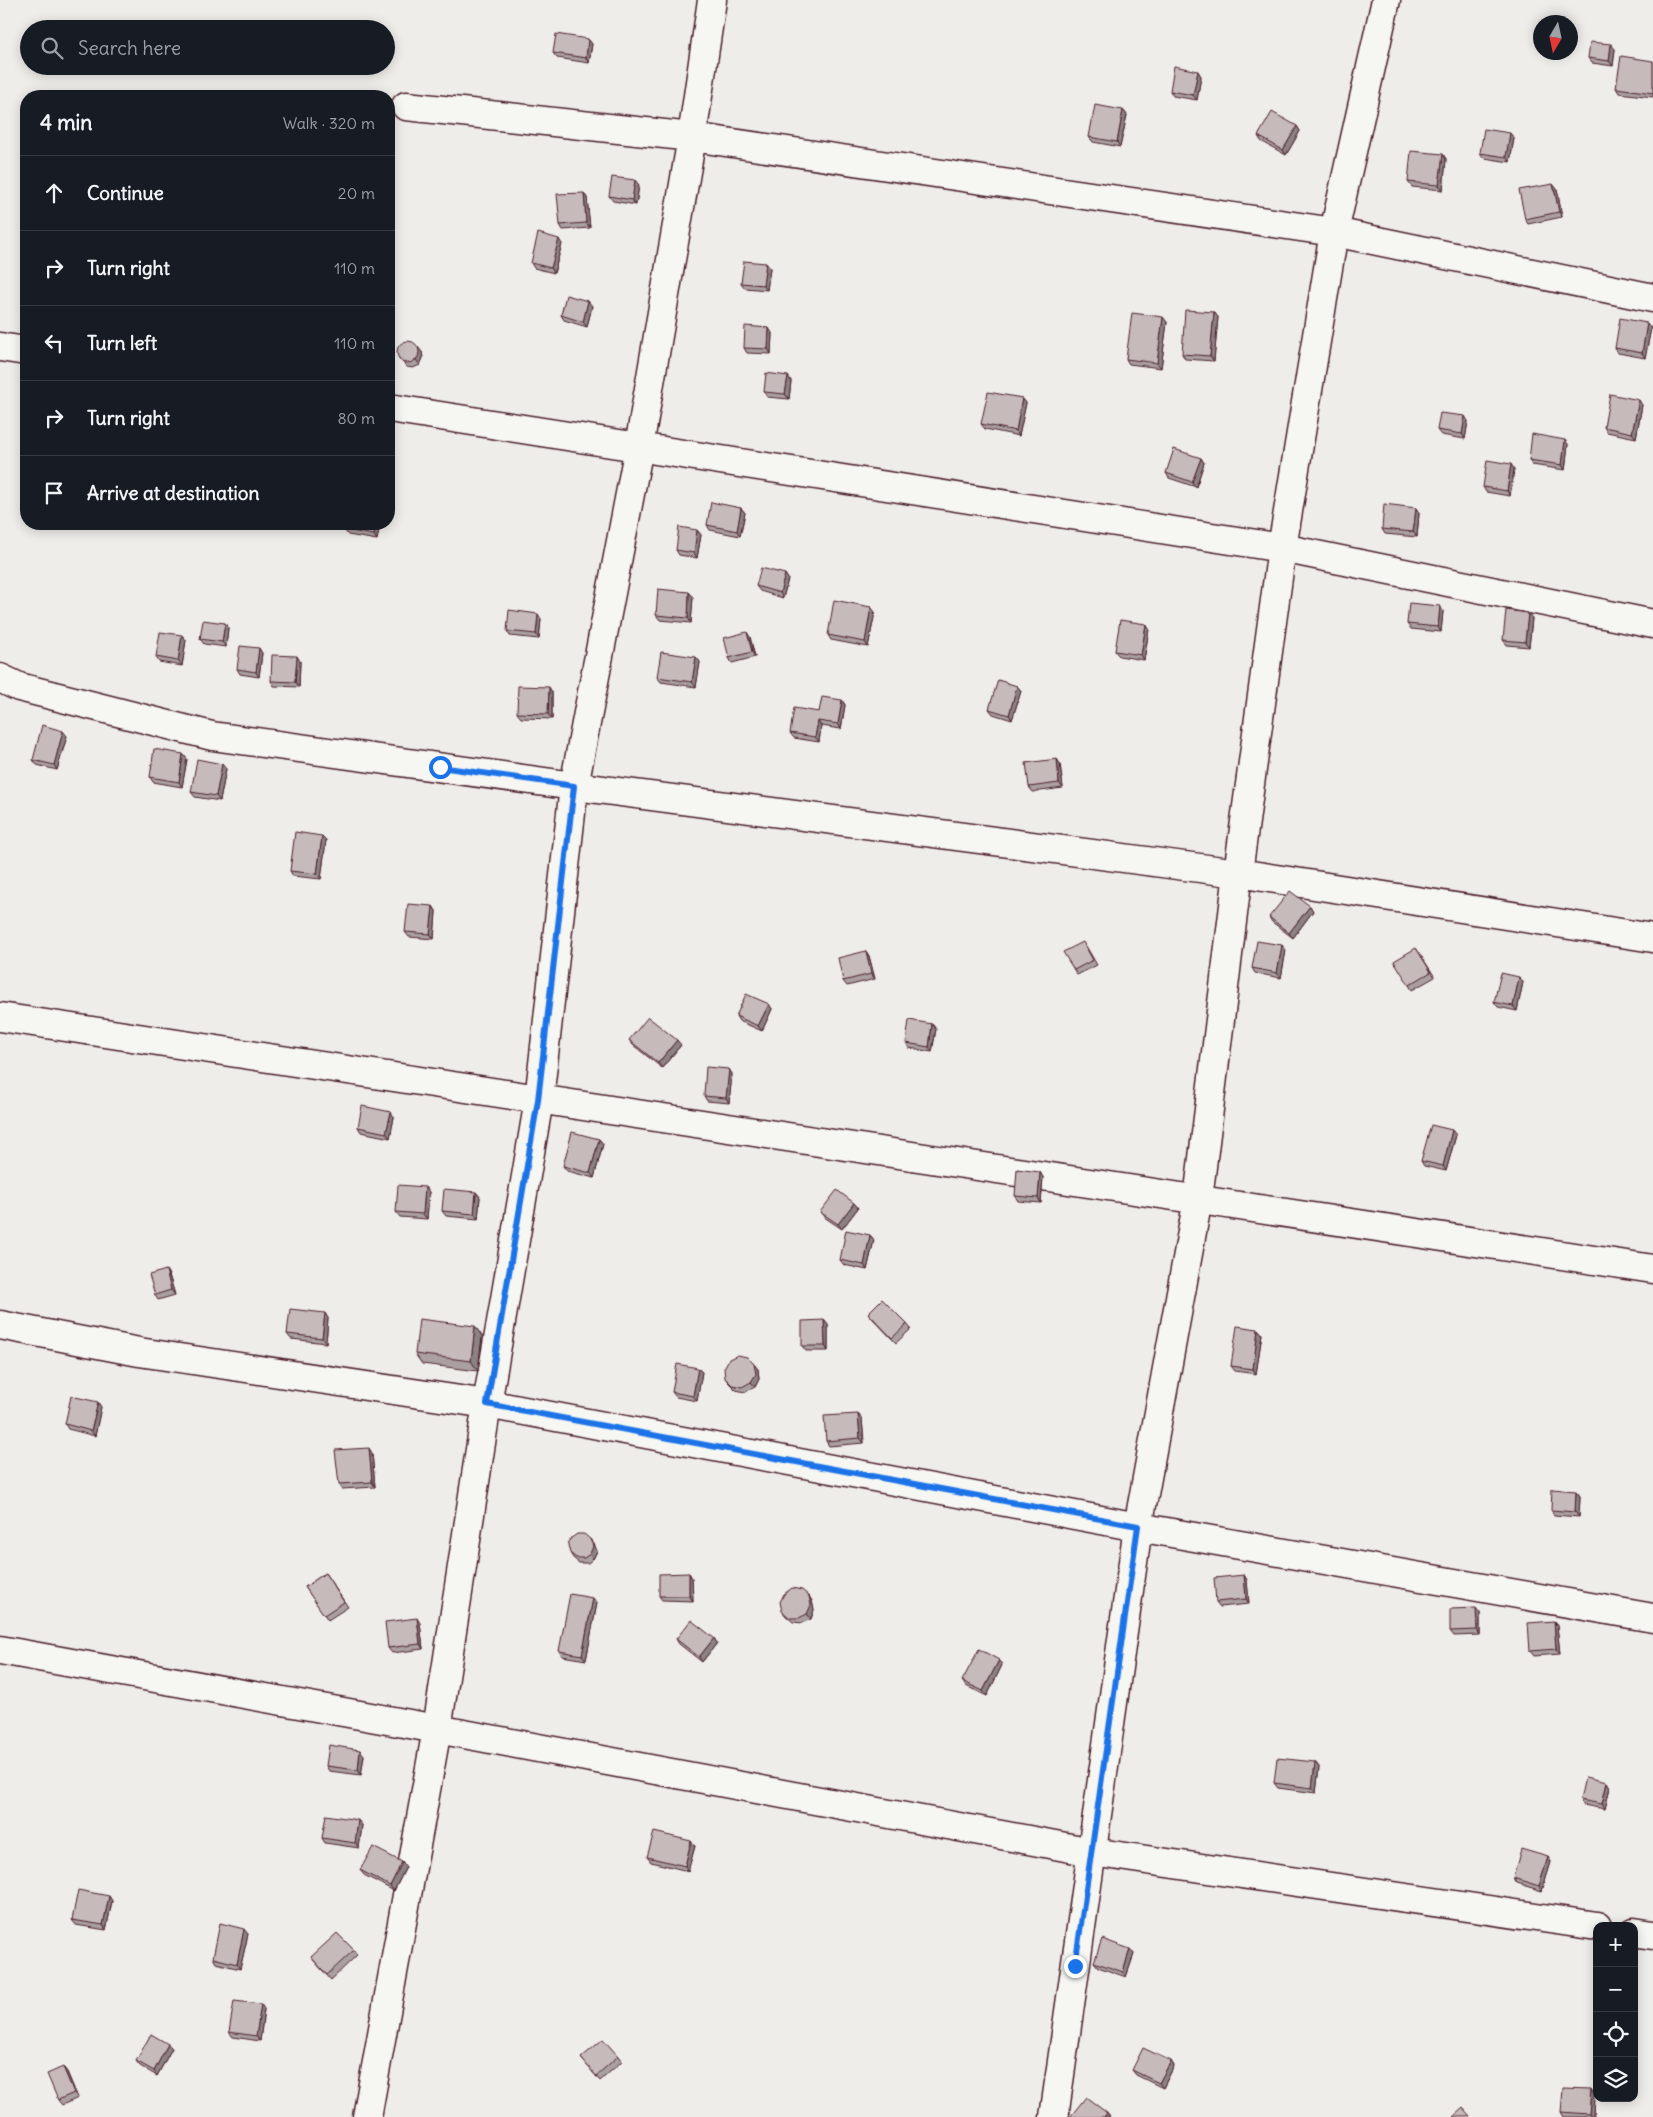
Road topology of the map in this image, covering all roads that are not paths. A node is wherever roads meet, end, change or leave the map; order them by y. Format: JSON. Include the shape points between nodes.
{"nodes":[{"id":1,"x":712,"y":0,"type":"edge"},
{"id":2,"x":1386,"y":0,"type":"edge"},
{"id":3,"x":406,"y":106,"type":"dead end"},
{"id":4,"x":692,"y":137,"type":"junction"},
{"id":5,"x":1334,"y":232,"type":"junction"},
{"id":6,"x":1653,"y":298,"type":"edge"},
{"id":7,"x":0,"y":347,"type":"edge"},
{"id":8,"x":20,"y":350,"type":"edge"},
{"id":9,"x":395,"y":409,"type":"edge"},
{"id":10,"x":639,"y":447,"type":"junction"},
{"id":11,"x":1282,"y":548,"type":"junction"},
{"id":12,"x":1653,"y":624,"type":"edge"},
{"id":13,"x":0,"y":678,"type":"edge"},
{"id":14,"x":574,"y":786,"type":"junction"},
{"id":15,"x":1238,"y":872,"type":"junction"},
{"id":16,"x":1653,"y":938,"type":"edge"},
{"id":17,"x":0,"y":1016,"type":"edge"},
{"id":18,"x":538,"y":1100,"type":"junction"},
{"id":19,"x":1198,"y":1199,"type":"junction"},
{"id":20,"x":1653,"y":1269,"type":"edge"},
{"id":21,"x":0,"y":1325,"type":"edge"},
{"id":22,"x":487,"y":1404,"type":"junction"},
{"id":23,"x":1138,"y":1526,"type":"junction"},
{"id":24,"x":1653,"y":1618,"type":"edge"},
{"id":25,"x":0,"y":1650,"type":"edge"},
{"id":26,"x":437,"y":1729,"type":"junction"},
{"id":27,"x":1092,"y":1852,"type":"junction"},
{"id":28,"x":1593,"y":1925,"type":"edge"},
{"id":29,"x":1638,"y":1933,"type":"edge"},
{"id":30,"x":1653,"y":1935,"type":"edge"},
{"id":31,"x":367,"y":2117,"type":"edge"},
{"id":32,"x":1054,"y":2117,"type":"edge"}],
"edges":[{"from":1,"to":4,"type":"street"},
{"from":2,"to":5,"type":"street"},
{"from":3,"to":4,"type":"street"},
{"from":4,"to":5,"type":"street"},
{"from":4,"to":10,"type":"street"},
{"from":5,"to":6,"type":"street"},
{"from":5,"to":11,"type":"street"},
{"from":7,"to":8,"type":"street"},
{"from":9,"to":10,"type":"street"},
{"from":10,"to":11,"type":"street"},
{"from":10,"to":14,"type":"street"},
{"from":11,"to":12,"type":"street"},
{"from":11,"to":15,"type":"street"},
{"from":13,"to":14,"type":"street","via":[[19,687],[212,736]]},
{"from":14,"to":15,"type":"street"},
{"from":14,"to":18,"type":"street"},
{"from":15,"to":16,"type":"street"},
{"from":15,"to":19,"type":"street"},
{"from":17,"to":18,"type":"street"},
{"from":18,"to":19,"type":"street"},
{"from":18,"to":22,"type":"street"},
{"from":19,"to":20,"type":"street"},
{"from":19,"to":23,"type":"street"},
{"from":21,"to":22,"type":"street","via":[[140,1352]]},
{"from":22,"to":23,"type":"street"},
{"from":22,"to":26,"type":"street"},
{"from":23,"to":24,"type":"street"},
{"from":23,"to":27,"type":"street"},
{"from":25,"to":26,"type":"street"},
{"from":26,"to":27,"type":"street"},
{"from":26,"to":31,"type":"street"},
{"from":27,"to":28,"type":"street"},
{"from":27,"to":32,"type":"street"},
{"from":29,"to":30,"type":"street"}]}
